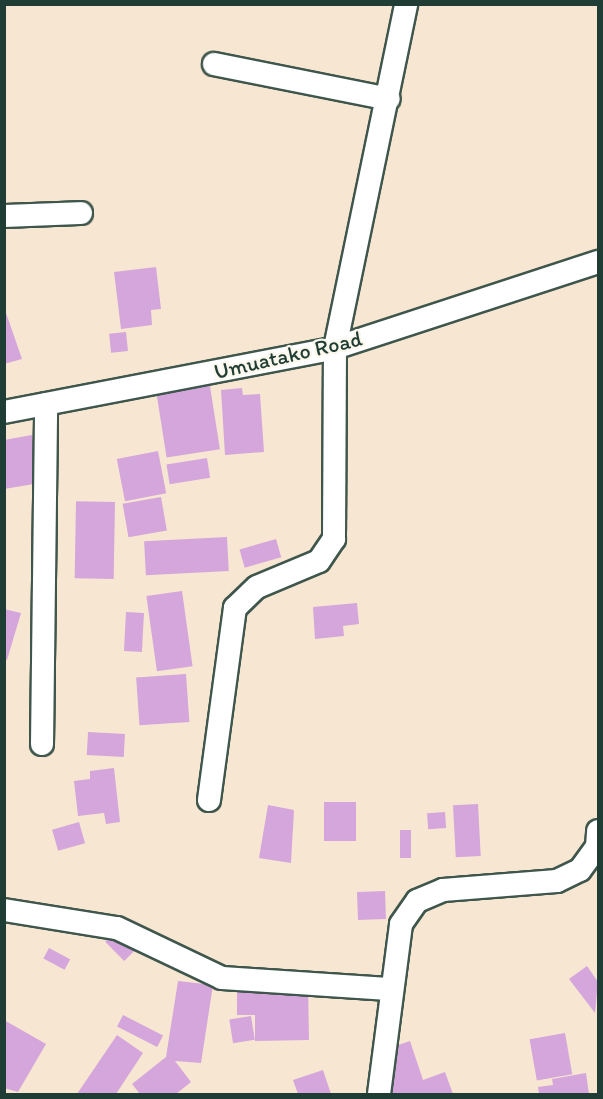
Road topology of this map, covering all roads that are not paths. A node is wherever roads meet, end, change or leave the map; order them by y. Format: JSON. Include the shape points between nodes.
{"nodes":[{"id":1,"x":406,"y":4,"type":"edge"},
{"id":2,"x":214,"y":64,"type":"dead end"},
{"id":3,"x":389,"y":99,"type":"junction"},
{"id":4,"x":81,"y":213,"type":"dead end"},
{"id":5,"x":4,"y":216,"type":"edge"},
{"id":6,"x":598,"y":262,"type":"edge"},
{"id":7,"x":335,"y":348,"type":"junction"},
{"id":8,"x":46,"y":404,"type":"junction"},
{"id":9,"x":4,"y":412,"type":"edge"},
{"id":10,"x":42,"y":744,"type":"dead end"},
{"id":11,"x":209,"y":800,"type":"dead end"},
{"id":12,"x":598,"y":831,"type":"edge"},
{"id":13,"x":4,"y":910,"type":"edge"},
{"id":14,"x":389,"y":989,"type":"junction"},
{"id":15,"x":379,"y":1095,"type":"edge"}],
"edges":[{"from":1,"to":3,"type":"street"},
{"from":2,"to":3,"type":"street"},
{"from":3,"to":7,"type":"street"},
{"from":4,"to":5,"type":"street"},
{"from":6,"to":7,"type":"street","name":"Umuatako Road"},
{"from":7,"to":8,"type":"street","name":"Umuatako Road"},
{"from":7,"to":11,"type":"street","via":[[334,539],[319,561],[257,587],[234,608]]},
{"from":8,"to":9,"type":"street","name":"Umuatako Road"},
{"from":8,"to":10,"type":"street"},
{"from":12,"to":14,"type":"street","via":[[597,847],[580,870],[557,881],[443,890],[417,902],[401,924]]},
{"from":13,"to":14,"type":"street","via":[[117,928],[222,978]]},
{"from":14,"to":15,"type":"street"}]}
